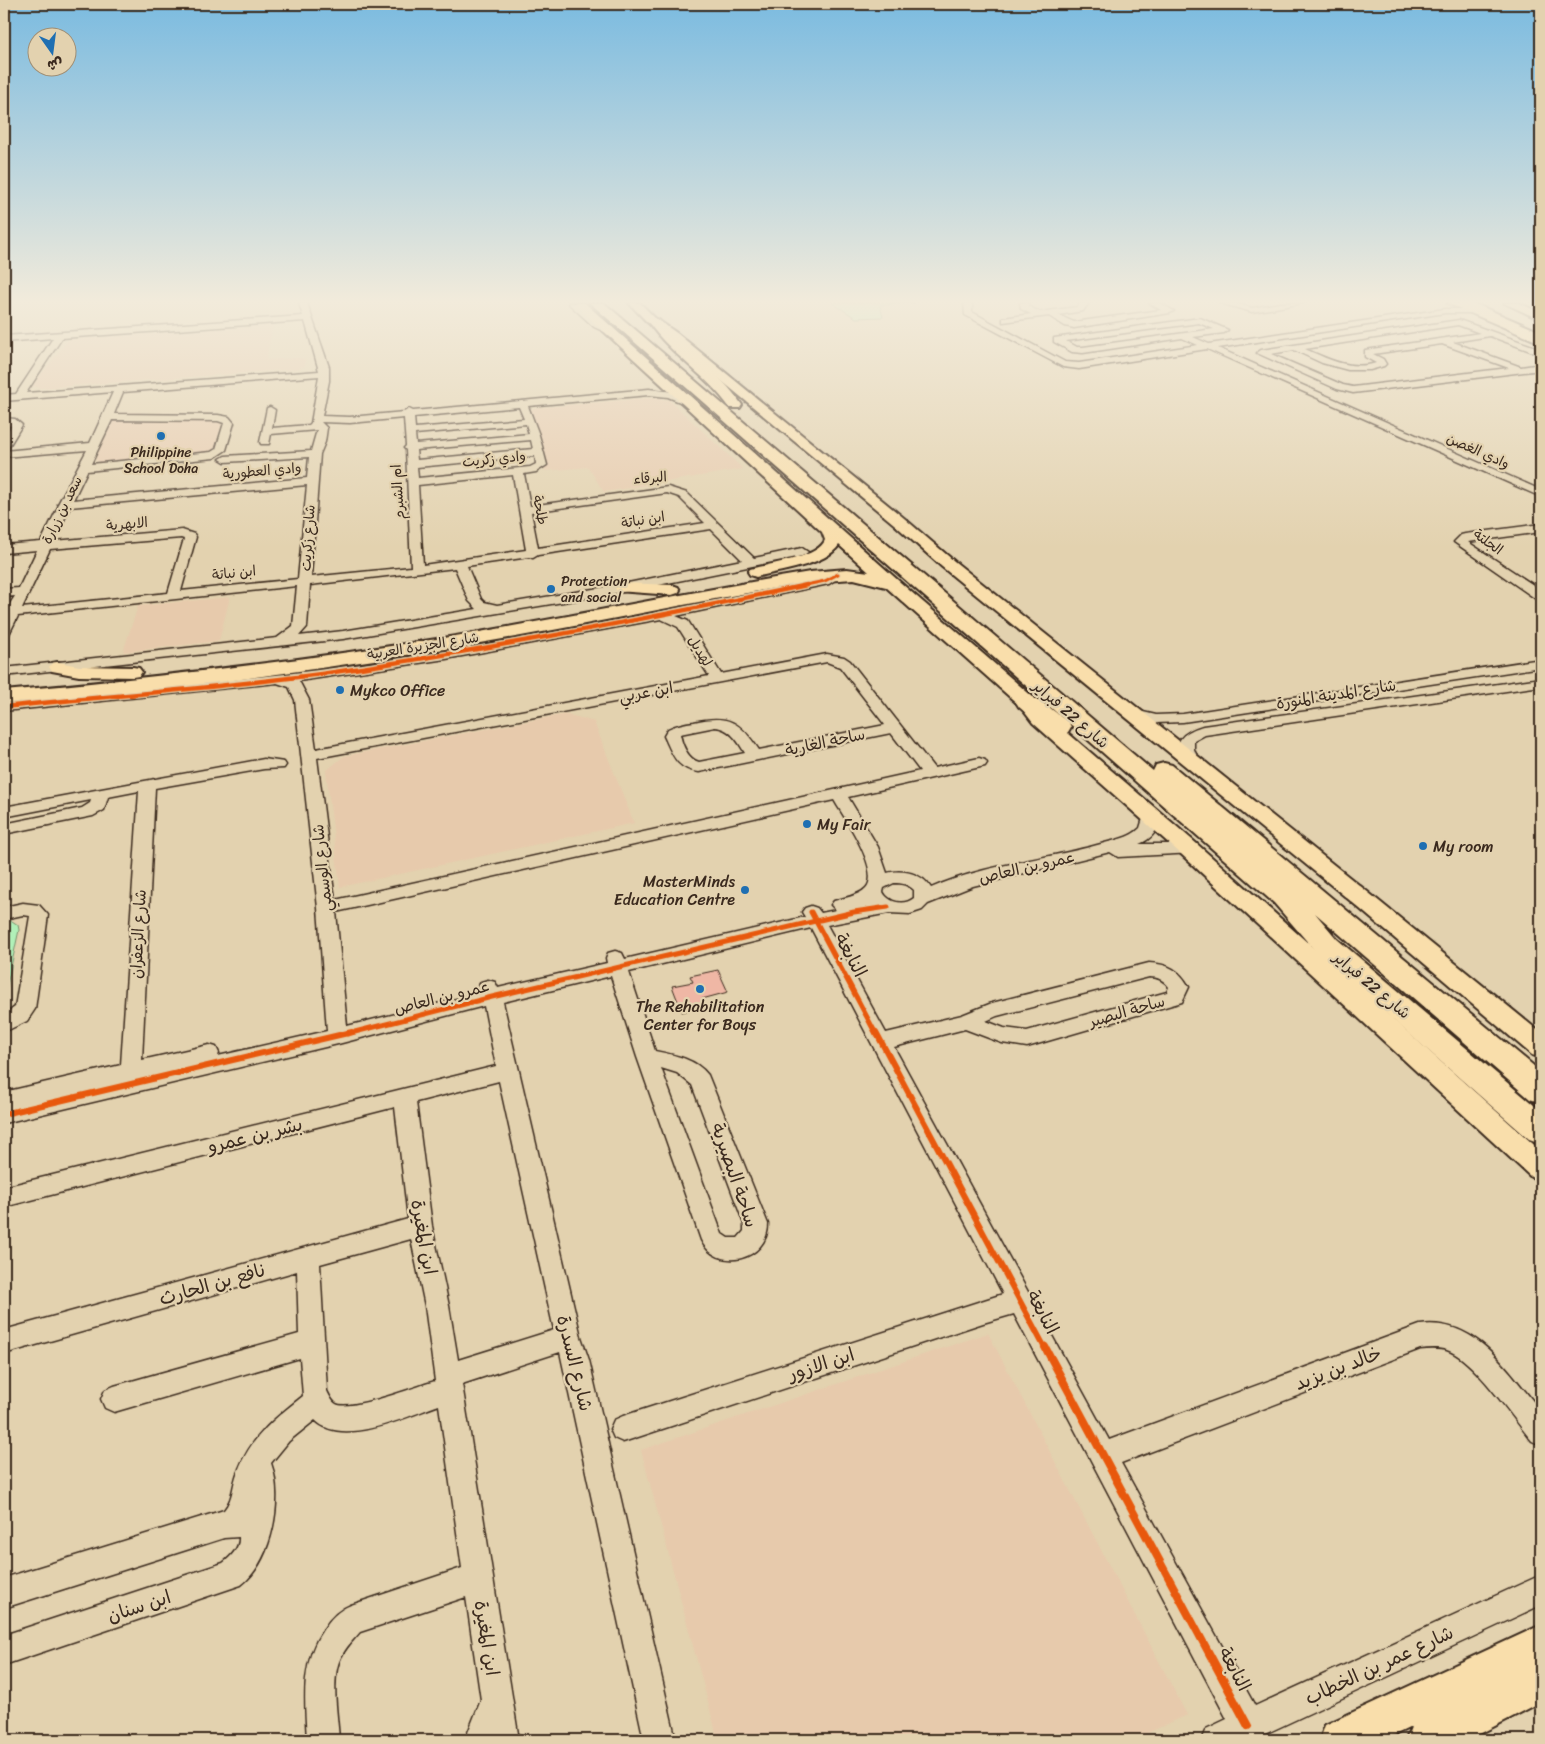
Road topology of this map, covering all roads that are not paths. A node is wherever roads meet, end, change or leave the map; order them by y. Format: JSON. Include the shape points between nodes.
{"nodes":[{"id":1,"x":27,"y":384,"type":"edge"},
{"id":2,"x":178,"y":384,"type":"edge"},
{"id":3,"x":322,"y":384,"type":"edge"},
{"id":4,"x":657,"y":384,"type":"edge"},
{"id":5,"x":669,"y":384,"type":"edge"},
{"id":6,"x":689,"y":384,"type":"edge"},
{"id":7,"x":707,"y":384,"type":"edge"},
{"id":8,"x":717,"y":384,"type":"edge"},
{"id":9,"x":733,"y":384,"type":"edge"},
{"id":10,"x":1293,"y":384,"type":"edge"},
{"id":11,"x":1334,"y":384,"type":"edge"},
{"id":12,"x":1398,"y":384,"type":"edge"},
{"id":13,"x":119,"y":389,"type":"junction"},
{"id":14,"x":19,"y":397,"type":"junction"},
{"id":15,"x":4,"y":398,"type":"edge"},
{"id":16,"x":692,"y":404,"type":"junction"},
{"id":17,"x":523,"y":405,"type":"junction"},
{"id":18,"x":735,"y":405,"type":"junction"},
{"id":19,"x":270,"y":410,"type":"dead end"},
{"id":20,"x":409,"y":413,"type":"junction"},
{"id":21,"x":108,"y":416,"type":"junction"},
{"id":22,"x":4,"y":421,"type":"edge"},
{"id":23,"x":530,"y":421,"type":"junction"},
{"id":24,"x":316,"y":424,"type":"junction"},
{"id":25,"x":267,"y":431,"type":"junction"},
{"id":26,"x":409,"y":432,"type":"junction"},
{"id":27,"x":534,"y":437,"type":"junction"},
{"id":28,"x":4,"y":446,"type":"edge"},
{"id":29,"x":93,"y":446,"type":"junction"},
{"id":30,"x":264,"y":448,"type":"dead end"},
{"id":31,"x":409,"y":448,"type":"junction"},
{"id":32,"x":315,"y":452,"type":"junction"},
{"id":33,"x":539,"y":452,"type":"junction"},
{"id":34,"x":4,"y":454,"type":"edge"},
{"id":35,"x":225,"y":459,"type":"dead end"},
{"id":36,"x":411,"y":464,"type":"junction"},
{"id":37,"x":82,"y":468,"type":"junction"},
{"id":38,"x":518,"y":472,"type":"junction"},
{"id":39,"x":312,"y":481,"type":"junction"},
{"id":40,"x":414,"y":482,"type":"junction"},
{"id":41,"x":1541,"y":494,"type":"edge"},
{"id":42,"x":64,"y":504,"type":"junction"},
{"id":43,"x":524,"y":510,"type":"junction"},
{"id":44,"x":824,"y":524,"type":"junction"},
{"id":45,"x":713,"y":525,"type":"junction"},
{"id":46,"x":1541,"y":528,"type":"edge"},
{"id":47,"x":45,"y":545,"type":"junction"},
{"id":48,"x":4,"y":550,"type":"edge"},
{"id":49,"x":802,"y":552,"type":"dead end"},
{"id":50,"x":533,"y":554,"type":"junction"},
{"id":51,"x":460,"y":565,"type":"junction"},
{"id":52,"x":416,"y":570,"type":"junction"},
{"id":53,"x":750,"y":574,"type":"junction"},
{"id":54,"x":838,"y":574,"type":"junction"},
{"id":55,"x":304,"y":582,"type":"junction"},
{"id":56,"x":623,"y":588,"type":"junction"},
{"id":57,"x":672,"y":590,"type":"junction"},
{"id":58,"x":22,"y":591,"type":"junction"},
{"id":59,"x":4,"y":593,"type":"edge"},
{"id":60,"x":902,"y":594,"type":"junction"},
{"id":61,"x":173,"y":596,"type":"junction"},
{"id":62,"x":1541,"y":596,"type":"edge"},
{"id":63,"x":474,"y":601,"type":"junction"},
{"id":64,"x":499,"y":609,"type":"junction"},
{"id":65,"x":689,"y":611,"type":"junction"},
{"id":66,"x":12,"y":613,"type":"junction"},
{"id":67,"x":458,"y":616,"type":"junction"},
{"id":68,"x":665,"y":616,"type":"junction"},
{"id":69,"x":683,"y":624,"type":"junction"},
{"id":70,"x":300,"y":627,"type":"junction"},
{"id":71,"x":4,"y":631,"type":"edge"},
{"id":72,"x":322,"y":638,"type":"junction"},
{"id":73,"x":466,"y":640,"type":"junction"},
{"id":74,"x":278,"y":643,"type":"junction"},
{"id":75,"x":399,"y":662,"type":"junction"},
{"id":76,"x":1541,"y":663,"type":"edge"},
{"id":77,"x":58,"y":667,"type":"junction"},
{"id":78,"x":321,"y":673,"type":"junction"},
{"id":79,"x":5,"y":675,"type":"edge"},
{"id":80,"x":135,"y":678,"type":"junction"},
{"id":81,"x":278,"y":678,"type":"junction"},
{"id":82,"x":717,"y":678,"type":"junction"},
{"id":83,"x":1437,"y":678,"type":"junction"},
{"id":84,"x":1541,"y":682,"type":"edge"},
{"id":85,"x":240,"y":684,"type":"junction"},
{"id":86,"x":4,"y":697,"type":"edge"},
{"id":87,"x":302,"y":700,"type":"junction"},
{"id":88,"x":1027,"y":702,"type":"junction"},
{"id":89,"x":4,"y":707,"type":"edge"},
{"id":90,"x":1130,"y":713,"type":"junction"},
{"id":91,"x":1302,"y":716,"type":"junction"},
{"id":92,"x":894,"y":728,"type":"junction"},
{"id":93,"x":309,"y":755,"type":"junction"},
{"id":94,"x":755,"y":756,"type":"junction"},
{"id":95,"x":1190,"y":760,"type":"junction"},
{"id":96,"x":979,"y":763,"type":"dead end"},
{"id":97,"x":278,"y":765,"type":"dead end"},
{"id":98,"x":930,"y":774,"type":"junction"},
{"id":99,"x":147,"y":785,"type":"junction"},
{"id":100,"x":101,"y":793,"type":"junction"},
{"id":101,"x":838,"y":794,"type":"junction"},
{"id":102,"x":4,"y":812,"type":"edge"},
{"id":103,"x":1151,"y":816,"type":"junction"},
{"id":104,"x":4,"y":829,"type":"edge"},
{"id":105,"x":1189,"y":849,"type":"junction"},
{"id":106,"x":872,"y":850,"type":"junction"},
{"id":107,"x":1095,"y":852,"type":"junction"},
{"id":108,"x":877,"y":887,"type":"junction"},
{"id":109,"x":915,"y":887,"type":"junction"},
{"id":110,"x":888,"y":907,"type":"junction"},
{"id":111,"x":327,"y":908,"type":"junction"},
{"id":112,"x":4,"y":914,"type":"edge"},
{"id":113,"x":814,"y":917,"type":"junction"},
{"id":114,"x":1327,"y":946,"type":"junction"},
{"id":115,"x":616,"y":962,"type":"junction"},
{"id":116,"x":490,"y":992,"type":"junction"},
{"id":117,"x":966,"y":1021,"type":"junction"},
{"id":118,"x":4,"y":1024,"type":"edge"},
{"id":119,"x":338,"y":1030,"type":"junction"},
{"id":120,"x":880,"y":1042,"type":"junction"},
{"id":121,"x":1541,"y":1048,"type":"edge"},
{"id":122,"x":647,"y":1057,"type":"junction"},
{"id":123,"x":507,"y":1071,"type":"junction"},
{"id":124,"x":130,"y":1077,"type":"junction"},
{"id":125,"x":1541,"y":1090,"type":"edge"},
{"id":126,"x":405,"y":1098,"type":"junction"},
{"id":127,"x":4,"y":1100,"type":"edge"},
{"id":128,"x":4,"y":1114,"type":"edge"},
{"id":129,"x":1541,"y":1130,"type":"edge"},
{"id":130,"x":1541,"y":1168,"type":"edge"},
{"id":131,"x":4,"y":1197,"type":"edge"},
{"id":132,"x":420,"y":1226,"type":"junction"},
{"id":133,"x":308,"y":1257,"type":"junction"},
{"id":134,"x":1020,"y":1301,"type":"junction"},
{"id":135,"x":568,"y":1337,"type":"junction"},
{"id":136,"x":4,"y":1342,"type":"edge"},
{"id":137,"x":312,"y":1342,"type":"junction"},
{"id":138,"x":449,"y":1383,"type":"junction"},
{"id":139,"x":114,"y":1399,"type":"dead end"},
{"id":140,"x":316,"y":1402,"type":"junction"},
{"id":141,"x":623,"y":1429,"type":"dead end"},
{"id":142,"x":1541,"y":1432,"type":"edge"},
{"id":143,"x":1104,"y":1456,"type":"junction"},
{"id":144,"x":243,"y":1530,"type":"junction"},
{"id":145,"x":478,"y":1578,"type":"junction"},
{"id":146,"x":1541,"y":1590,"type":"edge"},
{"id":147,"x":4,"y":1593,"type":"edge"},
{"id":148,"x":1541,"y":1644,"type":"edge"},
{"id":149,"x":4,"y":1650,"type":"edge"},
{"id":150,"x":1541,"y":1681,"type":"edge"},
{"id":151,"x":496,"y":1699,"type":"junction"},
{"id":152,"x":1248,"y":1726,"type":"junction"},
{"id":153,"x":323,"y":1740,"type":"edge"},
{"id":154,"x":481,"y":1740,"type":"edge"},
{"id":155,"x":503,"y":1740,"type":"edge"},
{"id":156,"x":660,"y":1740,"type":"edge"},
{"id":157,"x":1217,"y":1740,"type":"edge"},
{"id":158,"x":1340,"y":1740,"type":"edge"},
{"id":159,"x":1426,"y":1740,"type":"edge"}],
"edges":[{"from":1,"to":14,"type":"street"},
{"from":2,"to":13,"type":"street"},
{"from":3,"to":24,"type":"street","name":"شارع زكريت"},
{"from":4,"to":20,"type":"street","via":[[646,389]]},
{"from":5,"to":16,"type":"main road","name":"شارع 22 فبراير"},
{"from":6,"to":114,"type":"highway","name":"شارع 22 فبراير","via":[[1284,897]]},
{"from":7,"to":18,"type":"highway","name":"شارع 22 فبراير"},
{"from":8,"to":18,"type":"highway"},
{"from":9,"to":90,"type":"main road"},
{"from":10,"to":41,"type":"street","name":"وادي الغصن"},
{"from":11,"to":12,"type":"street","via":[[1353,390]]},
{"from":13,"to":14,"type":"street"},
{"from":13,"to":21,"type":"street","name":"سعد بن زرارة"},
{"from":14,"to":15,"type":"street"},
{"from":16,"to":17,"type":"street","via":[[670,394],[653,392]]},
{"from":16,"to":44,"type":"main road","name":"شارع 22 فبراير"},
{"from":17,"to":20,"type":"street"},
{"from":17,"to":23,"type":"street","name":"وادي زكريت"},
{"from":18,"to":125,"type":"highway","name":"شارع 22 فبراير"},
{"from":19,"to":25,"type":"street"},
{"from":20,"to":24,"type":"street","via":[[335,419]]},
{"from":20,"to":26,"type":"street","name":"ام الشبرم"},
{"from":21,"to":29,"type":"street","name":"سعد بن زرارة"},
{"from":21,"to":37,"type":"street","via":[[218,418],[229,423],[221,450],[214,455]]},
{"from":22,"to":28,"type":"street","via":[[17,424]]},
{"from":23,"to":26,"type":"street"},
{"from":23,"to":27,"type":"street","name":"وادي زكريت"},
{"from":24,"to":25,"type":"street"},
{"from":24,"to":32,"type":"street","name":"شارع زكريت","via":[[309,445]]},
{"from":25,"to":30,"type":"street"},
{"from":26,"to":31,"type":"street","name":"ام الشبرم"},
{"from":27,"to":31,"type":"street"},
{"from":27,"to":33,"type":"street","name":"وادي زكريت"},
{"from":29,"to":34,"type":"street"},
{"from":29,"to":37,"type":"street","name":"سعد بن زرارة"},
{"from":31,"to":36,"type":"street","name":"ام الشبرم"},
{"from":32,"to":35,"type":"street"},
{"from":32,"to":39,"type":"street","name":"شارع زكريت"},
{"from":33,"to":36,"type":"street"},
{"from":33,"to":38,"type":"street","name":"وادي زكريت","via":[[541,467]]},
{"from":36,"to":40,"type":"street","name":"ام الشبرم"},
{"from":37,"to":42,"type":"street","name":"سعد بن زرارة"},
{"from":38,"to":40,"type":"street","name":"وادي زكريت"},
{"from":38,"to":43,"type":"street","name":"طلحة"},
{"from":39,"to":42,"type":"street","name":"وادي العطورية"},
{"from":39,"to":55,"type":"street","name":"شارع زكريت"},
{"from":40,"to":52,"type":"street","name":"ام الشبرم"},
{"from":42,"to":47,"type":"street","name":"سعد بن زرارة"},
{"from":43,"to":45,"type":"street","name":"البرقاء","via":[[668,490],[682,495]]},
{"from":43,"to":50,"type":"street","name":"طلحة"},
{"from":44,"to":53,"type":"main road","name":"شارع الجزيرة العربية","via":[[832,537],[832,546],[828,550]]},
{"from":44,"to":60,"type":"main road","name":"شارع 22 فبراير"},
{"from":45,"to":50,"type":"street","name":"ابن نباتة"},
{"from":45,"to":53,"type":"street","name":"البرقاء"},
{"from":46,"to":62,"type":"street","name":"الجلتة","via":[[1465,538],[1460,542]]},
{"from":47,"to":48,"type":"street","name":"الابهرية"},
{"from":47,"to":58,"type":"street","name":"سعد بن زرارة"},
{"from":47,"to":61,"type":"street","name":"الابهرية","via":[[188,535]]},
{"from":49,"to":53,"type":"street","name":"شارع الجزيرة العربية"},
{"from":50,"to":51,"type":"street","name":"ابن نباتة"},
{"from":51,"to":52,"type":"street","name":"ابن نباتة"},
{"from":51,"to":63,"type":"street"},
{"from":52,"to":55,"type":"street","name":"ابن نباتة"},
{"from":53,"to":53,"type":"main road","via":[[838,569],[847,562],[829,557]]},
{"from":53,"to":54,"type":"main road","name":"شارع الجزيرة العربية"},
{"from":53,"to":56,"type":"street","name":"شارع الجزيرة العربية"},
{"from":53,"to":57,"type":"main road","name":"شارع الجزيرة العربية"},
{"from":53,"to":73,"type":"main road","name":"شارع الجزيرة العربية","via":[[594,617]]},
{"from":54,"to":60,"type":"main road","name":"شارع الجزيرة العربية","via":[[872,577]]},
{"from":54,"to":65,"type":"street","name":"شارع الجزيرة العربية","via":[[825,581]]},
{"from":55,"to":61,"type":"street","name":"ابن نباتة"},
{"from":55,"to":70,"type":"street","name":"شارع زكريت"},
{"from":56,"to":57,"type":"main road"},
{"from":56,"to":64,"type":"street","name":"شارع الجزيرة العربية"},
{"from":57,"to":80,"type":"main road","name":"شارع الجزيرة العربية","via":[[452,629]]},
{"from":58,"to":59,"type":"street"},
{"from":58,"to":66,"type":"street","name":"سعد بن زرارة"},
{"from":60,"to":88,"type":"main road","name":"شارع 22 فبراير"},
{"from":61,"to":66,"type":"street","name":"ابن نباتة"},
{"from":63,"to":64,"type":"street"},
{"from":63,"to":67,"type":"street","via":[[473,606]]},
{"from":64,"to":67,"type":"street","name":"شارع الجزيرة العربية"},
{"from":65,"to":68,"type":"street","name":"شارع الجزيرة العربية"},
{"from":65,"to":69,"type":"street","name":"لهديل"},
{"from":66,"to":71,"type":"street","name":"سعد بن زرارة"},
{"from":67,"to":72,"type":"street","name":"شارع الجزيرة العربية"},
{"from":68,"to":69,"type":"street","name":"لهديل"},
{"from":68,"to":75,"type":"street","name":"شارع الجزيرة العربية"},
{"from":69,"to":82,"type":"street","name":"لهديل"},
{"from":70,"to":72,"type":"street","via":[[307,634]]},
{"from":70,"to":74,"type":"street"},
{"from":72,"to":74,"type":"street","name":"شارع الجزيرة العربية"},
{"from":73,"to":75,"type":"main road","via":[[429,649]]},
{"from":73,"to":80,"type":"main road","name":"شارع الجزيرة العربية","via":[[336,659]]},
{"from":74,"to":77,"type":"street","name":"شارع الجزيرة العربية"},
{"from":75,"to":78,"type":"street","name":"شارع الجزيرة العربية"},
{"from":76,"to":83,"type":"street","name":"شارع المدينة المنورة"},
{"from":77,"to":79,"type":"street","name":"شارع الجزيرة العربية"},
{"from":77,"to":80,"type":"main road"},
{"from":78,"to":81,"type":"street","name":"شارع الجزيرة العربية"},
{"from":78,"to":87,"type":"street","via":[[306,684]]},
{"from":79,"to":80,"type":"main road","name":"شارع الجزيرة العربية"},
{"from":80,"to":85,"type":"main road"},
{"from":80,"to":86,"type":"main road","name":"شارع الجزيرة العربية"},
{"from":81,"to":85,"type":"street","name":"شارع الجزيرة العربية"},
{"from":81,"to":87,"type":"street","via":[[295,684]]},
{"from":82,"to":92,"type":"street","name":"ابن عربي","via":[[812,660],[839,660]]},
{"from":82,"to":93,"type":"street","name":"ابن عربي"},
{"from":83,"to":90,"type":"street","name":"شارع المدينة المنورة","via":[[1183,718],[1156,719]]},
{"from":83,"to":91,"type":"street","via":[[1403,690],[1299,707],[1296,710]]},
{"from":84,"to":91,"type":"street","name":"شارع المدينة المنورة"},
{"from":85,"to":89,"type":"street","name":"شارع الجزيرة العربية"},
{"from":87,"to":93,"type":"street","name":"شارع الوسمي"},
{"from":88,"to":103,"type":"main road","name":"شارع 22 فبراير","via":[[1040,719]]},
{"from":88,"to":114,"type":"highway","via":[[1259,894]]},
{"from":90,"to":95,"type":"main road"},
{"from":91,"to":95,"type":"street","name":"شارع المدينة المنورة","via":[[1195,733],[1189,737],[1185,748]]},
{"from":92,"to":94,"type":"street","name":"ساحة الغارية"},
{"from":92,"to":98,"type":"street","name":"ابن عربي"},
{"from":93,"to":111,"type":"street","name":"شارع الوسمي"},
{"from":94,"to":94,"type":"street","name":"ساحة الغارية","via":[[691,767],[686,764],[673,732],[723,722],[731,724]]},
{"from":95,"to":121,"type":"main road"},
{"from":96,"to":98,"type":"street"},
{"from":97,"to":99,"type":"street","via":[[264,764]]},
{"from":98,"to":101,"type":"street"},
{"from":99,"to":100,"type":"street"},
{"from":99,"to":124,"type":"street","name":"شارع الزعفران"},
{"from":100,"to":102,"type":"street"},
{"from":100,"to":104,"type":"street","via":[[98,806],[82,814]]},
{"from":101,"to":106,"type":"street"},
{"from":101,"to":111,"type":"street"},
{"from":103,"to":105,"type":"main road","name":"شارع 22 فبراير"},
{"from":103,"to":107,"type":"street","name":"عمرو بن العاص","via":[[1151,823],[1143,835]]},
{"from":105,"to":107,"type":"street","name":"عمرو بن العاص"},
{"from":105,"to":130,"type":"main road","name":"شارع 22 فبراير"},
{"from":106,"to":108,"type":"street","via":[[877,866]]},
{"from":106,"to":109,"type":"street"},
{"from":107,"to":109,"type":"street","name":"عمرو بن العاص","via":[[959,883]]},
{"from":108,"to":109,"type":"street","name":"عمرو بن العاص","via":[[886,878]]},
{"from":108,"to":110,"type":"street","via":[[878,900]]},
{"from":108,"to":113,"type":"street","name":"عمرو بن العاص","via":[[854,902]]},
{"from":109,"to":110,"type":"street","name":"عمرو بن العاص","via":[[920,904],[908,909]]},
{"from":110,"to":113,"type":"street","name":"عمرو بن العاص"},
{"from":111,"to":119,"type":"street","name":"شارع الوسمي"},
{"from":112,"to":118,"type":"street","via":[[30,908],[39,914],[25,1009],[20,1016]]},
{"from":113,"to":115,"type":"street","name":"عمرو بن العاص"},
{"from":113,"to":120,"type":"street","name":"النابغة"},
{"from":114,"to":129,"type":"highway","name":"شارع 22 فبراير"},
{"from":115,"to":116,"type":"street","name":"عمرو بن العاص"},
{"from":115,"to":122,"type":"street","name":"ساحة البصيرية"},
{"from":116,"to":119,"type":"street","name":"عمرو بن العاص"},
{"from":116,"to":123,"type":"street","name":"شارع السدرة"},
{"from":117,"to":117,"type":"street","name":"ساحة البصير","via":[[1002,1035],[1027,1039],[1172,999],[1178,994],[1178,987],[1170,976],[1149,970],[992,1010]]},
{"from":117,"to":120,"type":"street","name":"ساحة البصير"},
{"from":119,"to":124,"type":"street","name":"عمرو بن العاص"},
{"from":120,"to":134,"type":"street","name":"النابغة"},
{"from":122,"to":122,"type":"street","name":"ساحة البصيرية","via":[[713,1240],[722,1248],[746,1246],[756,1234],[756,1224],[701,1081],[686,1068]]},
{"from":123,"to":126,"type":"street","name":"بشر بن عمرو"},
{"from":123,"to":135,"type":"street","name":"شارع السدرة"},
{"from":124,"to":127,"type":"street","name":"عمرو بن العاص"},
{"from":124,"to":128,"type":"street","name":"عمرو بن العاص"},
{"from":126,"to":131,"type":"street","name":"بشر بن عمرو"},
{"from":126,"to":132,"type":"street","name":"ابن المغيرة"},
{"from":132,"to":133,"type":"street","name":"نافع بن الحارث"},
{"from":132,"to":138,"type":"street","name":"ابن المغيرة"},
{"from":133,"to":136,"type":"street","name":"نافع بن الحارث"},
{"from":133,"to":137,"type":"street"},
{"from":134,"to":141,"type":"street","name":"ابن الازور"},
{"from":134,"to":143,"type":"street","name":"النابغة"},
{"from":135,"to":138,"type":"street"},
{"from":135,"to":156,"type":"street","name":"شارع السدرة","via":[[576,1360]]},
{"from":137,"to":139,"type":"street"},
{"from":137,"to":140,"type":"street"},
{"from":138,"to":140,"type":"street","via":[[357,1418],[336,1418]]},
{"from":138,"to":145,"type":"street","name":"ابن المغيرة"},
{"from":140,"to":144,"type":"street","name":"ابن سنان","via":[[270,1440],[257,1462],[261,1475],[262,1506],[259,1525]]},
{"from":142,"to":143,"type":"street","name":"خالد بن يزيد","via":[[1469,1348],[1444,1336],[1431,1335]]},
{"from":143,"to":152,"type":"street","name":"النابغة"},
{"from":144,"to":147,"type":"street"},
{"from":144,"to":149,"type":"street","name":"ابن سنان","via":[[254,1546],[248,1560],[231,1575]]},
{"from":145,"to":151,"type":"street","name":"ابن المغيرة"},
{"from":145,"to":153,"type":"street","name":"ابن المغيرة","via":[[350,1620],[335,1634],[325,1652],[320,1673]]},
{"from":146,"to":152,"type":"street","name":"شارع عمر بن الخطاب"},
{"from":148,"to":158,"type":"main road"},
{"from":150,"to":159,"type":"main road"},
{"from":151,"to":154,"type":"street","name":"ابن المغيرة","via":[[488,1729]]},
{"from":151,"to":155,"type":"street","name":"ابن المغيرة"},
{"from":152,"to":157,"type":"street","name":"شارع عمر بن الخطاب"}]}
